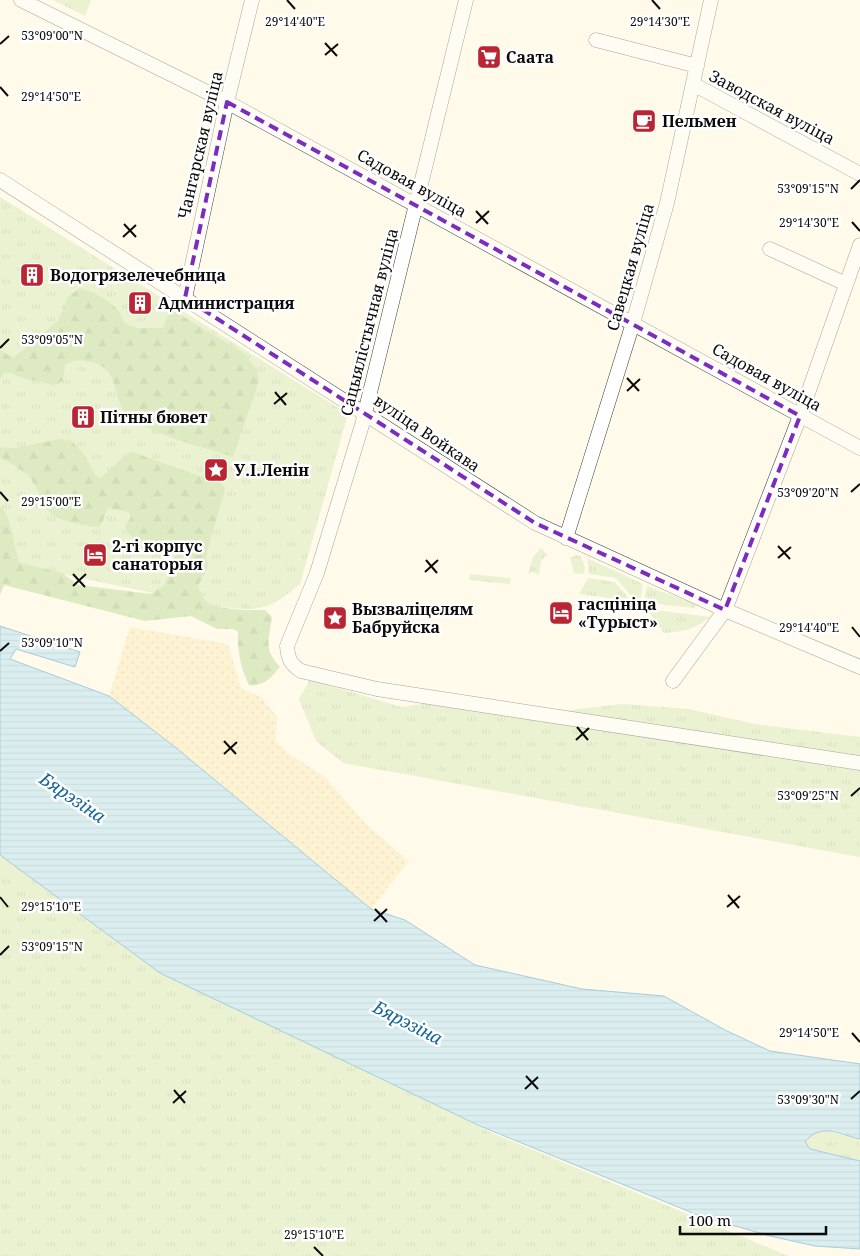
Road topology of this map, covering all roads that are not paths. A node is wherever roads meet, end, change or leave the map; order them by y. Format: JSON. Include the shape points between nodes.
{"nodes":[{"id":1,"x":21,"y":0,"type":"edge"},
{"id":2,"x":252,"y":0,"type":"edge"},
{"id":3,"x":466,"y":0,"type":"edge"},
{"id":4,"x":711,"y":0,"type":"edge"},
{"id":5,"x":596,"y":40,"type":"dead end"},
{"id":6,"x":697,"y":66,"type":"junction"},
{"id":7,"x":693,"y":84,"type":"junction"},
{"id":8,"x":227,"y":102,"type":"junction"},
{"id":9,"x":860,"y":174,"type":"edge"},
{"id":10,"x":0,"y":180,"type":"edge"},
{"id":11,"x":415,"y":205,"type":"junction"},
{"id":12,"x":860,"y":245,"type":"edge"},
{"id":13,"x":770,"y":249,"type":"dead end"},
{"id":14,"x":846,"y":284,"type":"junction"},
{"id":15,"x":185,"y":298,"type":"junction"},
{"id":16,"x":633,"y":323,"type":"junction"},
{"id":17,"x":366,"y":412,"type":"junction"},
{"id":18,"x":800,"y":416,"type":"junction"},
{"id":19,"x":860,"y":448,"type":"edge"},
{"id":20,"x":566,"y":538,"type":"junction"},
{"id":21,"x":725,"y":610,"type":"junction"},
{"id":22,"x":860,"y":667,"type":"edge"},
{"id":23,"x":673,"y":681,"type":"dead end"},
{"id":24,"x":860,"y":763,"type":"edge"}],
"edges":[{"from":1,"to":8,"type":"street","name":"Садовая вуліца"},
{"from":2,"to":8,"type":"street","name":"Чангарская вуліца"},
{"from":3,"to":11,"type":"street","name":"Сацыялістычная вуліца"},
{"from":4,"to":6,"type":"street","name":"Савецкая вуліца"},
{"from":5,"to":6,"type":"street","name":"Заводская вуліца"},
{"from":6,"to":7,"type":"street","name":"Савецкая вуліца"},
{"from":7,"to":9,"type":"street","name":"Заводская вуліца"},
{"from":7,"to":16,"type":"street","name":"Савецкая вуліца","via":[[667,203]]},
{"from":8,"to":11,"type":"street","name":"Садовая вуліца"},
{"from":8,"to":15,"type":"street","name":"Чангарская вуліца"},
{"from":10,"to":15,"type":"street","name":"вуліца Войкава"},
{"from":11,"to":16,"type":"street","name":"Садовая вуліца"},
{"from":11,"to":17,"type":"street","name":"Сацыялістычная вуліца"},
{"from":12,"to":14,"type":"street"},
{"from":13,"to":14,"type":"street"},
{"from":14,"to":18,"type":"street"},
{"from":15,"to":17,"type":"street","name":"вуліца Войкава"},
{"from":16,"to":18,"type":"street","name":"Садовая вуліца"},
{"from":16,"to":20,"type":"street","name":"Савецкая вуліца"},
{"from":17,"to":20,"type":"street","name":"вуліца Войкава","via":[[535,524]]},
{"from":17,"to":24,"type":"street","name":"Сацыялістычная вуліца","via":[[317,573],[288,646],[293,666],[301,671],[377,689]]},
{"from":18,"to":19,"type":"street","name":"Садовая вуліца"},
{"from":18,"to":21,"type":"street"},
{"from":20,"to":21,"type":"street","name":"вуліца Войкава"},
{"from":21,"to":22,"type":"street","name":"вуліца Войкава"},
{"from":21,"to":23,"type":"street"}]}
